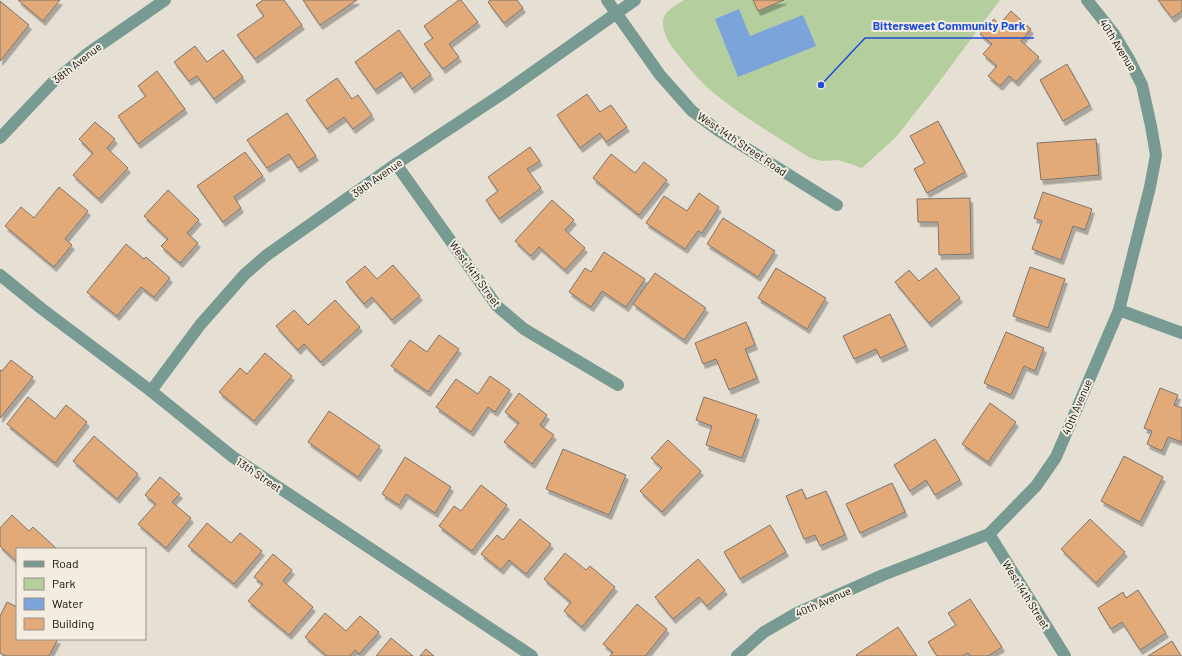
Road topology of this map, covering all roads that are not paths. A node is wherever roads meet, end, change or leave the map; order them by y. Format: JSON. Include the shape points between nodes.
{"nodes":[{"id":1,"x":165,"y":0,"type":"edge"},
{"id":2,"x":607,"y":0,"type":"edge"},
{"id":3,"x":634,"y":0,"type":"edge"},
{"id":4,"x":1087,"y":0,"type":"edge"},
{"id":5,"x":616,"y":12,"type":"junction"},
{"id":6,"x":0,"y":138,"type":"edge"},
{"id":7,"x":396,"y":164,"type":"junction"},
{"id":8,"x":837,"y":205,"type":"dead end"},
{"id":9,"x":0,"y":275,"type":"edge"},
{"id":10,"x":1119,"y":310,"type":"junction"},
{"id":11,"x":1182,"y":333,"type":"edge"},
{"id":12,"x":618,"y":385,"type":"dead end"},
{"id":13,"x":151,"y":391,"type":"junction"},
{"id":14,"x":988,"y":534,"type":"junction"},
{"id":15,"x":532,"y":656,"type":"edge"},
{"id":16,"x":737,"y":656,"type":"edge"},
{"id":17,"x":1065,"y":656,"type":"edge"}],
"edges":[{"from":1,"to":6,"type":"street","name":"38th Avenue","via":[[88,54],[52,83]]},
{"from":2,"to":5,"type":"street","name":"West 14th Street Road"},
{"from":3,"to":5,"type":"street","name":"39th Avenue"},
{"from":4,"to":10,"type":"street","name":"40th Avenue","via":[[1114,34],[1142,85],[1156,155]]},
{"from":5,"to":7,"type":"street","name":"39th Avenue","via":[[505,92]]},
{"from":5,"to":8,"type":"street","name":"West 14th Street Road","via":[[660,75],[692,111],[719,131]]},
{"from":7,"to":12,"type":"street","name":"West 14th Street","via":[[497,306],[524,328]]},
{"from":7,"to":13,"type":"street","name":"39th Avenue","via":[[267,255],[245,274],[200,325]]},
{"from":9,"to":13,"type":"street","name":"13th Street"},
{"from":10,"to":11,"type":"street"},
{"from":10,"to":14,"type":"street","name":"40th Avenue","via":[[1056,457],[1036,486]]},
{"from":13,"to":15,"type":"street","name":"13th Street","via":[[233,457]]},
{"from":14,"to":16,"type":"street","name":"40th Avenue","via":[[883,575],[796,613],[764,632]]},
{"from":14,"to":17,"type":"street","name":"West 14th Street"}]}
